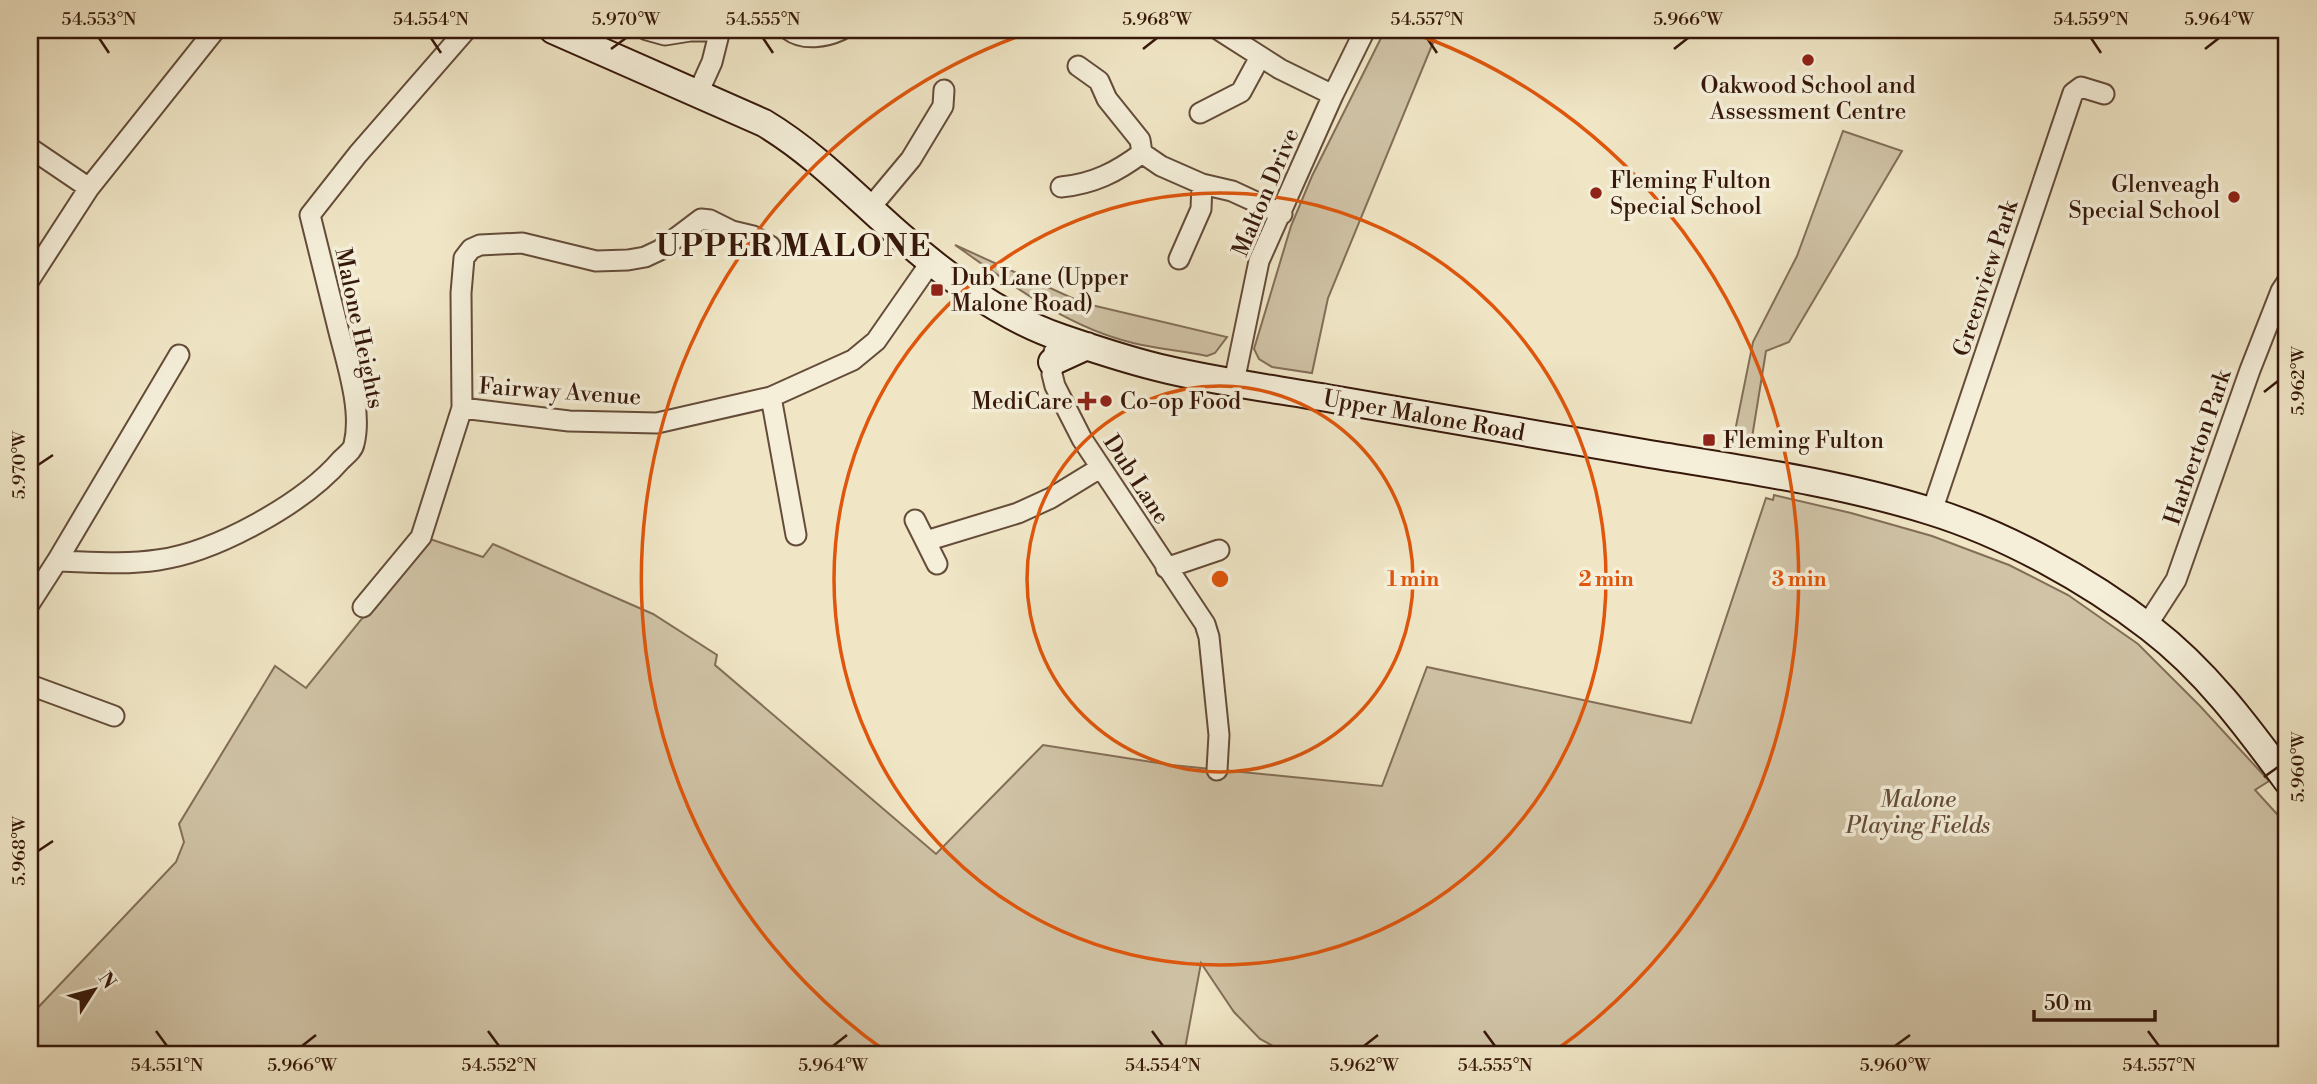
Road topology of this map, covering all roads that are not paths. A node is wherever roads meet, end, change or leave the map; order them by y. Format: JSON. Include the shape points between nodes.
{"nodes":[{"id":1,"x":215,"y":30,"type":"edge"},
{"id":2,"x":466,"y":30,"type":"edge"},
{"id":3,"x":553,"y":30,"type":"edge"},
{"id":4,"x":648,"y":30,"type":"edge"},
{"id":5,"x":720,"y":30,"type":"edge"},
{"id":6,"x":789,"y":30,"type":"edge"},
{"id":7,"x":841,"y":30,"type":"edge"},
{"id":8,"x":1365,"y":30,"type":"edge"},
{"id":9,"x":1232,"y":33,"type":"edge"},
{"id":10,"x":1260,"y":57,"type":"junction"},
{"id":11,"x":1078,"y":66,"type":"dead end"},
{"id":12,"x":944,"y":90,"type":"dead end"},
{"id":13,"x":698,"y":93,"type":"junction"},
{"id":14,"x":2104,"y":93,"type":"dead end"},
{"id":15,"x":1333,"y":94,"type":"junction"},
{"id":16,"x":1200,"y":113,"type":"dead end"},
{"id":17,"x":30,"y":148,"type":"edge"},
{"id":18,"x":1142,"y":153,"type":"junction"},
{"id":19,"x":1202,"y":184,"type":"junction"},
{"id":20,"x":1061,"y":187,"type":"dead end"},
{"id":21,"x":89,"y":188,"type":"junction"},
{"id":22,"x":870,"y":208,"type":"junction"},
{"id":23,"x":1282,"y":214,"type":"junction"},
{"id":24,"x":770,"y":246,"type":"dead end"},
{"id":25,"x":1179,"y":259,"type":"dead end"},
{"id":26,"x":931,"y":262,"type":"junction"},
{"id":27,"x":30,"y":279,"type":"edge"},
{"id":28,"x":2287,"y":282,"type":"edge"},
{"id":29,"x":1056,"y":350,"type":"junction"},
{"id":30,"x":179,"y":355,"type":"dead end"},
{"id":31,"x":1234,"y":382,"type":"junction"},
{"id":32,"x":771,"y":397,"type":"junction"},
{"id":33,"x":462,"y":408,"type":"junction"},
{"id":34,"x":1100,"y":468,"type":"junction"},
{"id":35,"x":1932,"y":511,"type":"junction"},
{"id":36,"x":915,"y":520,"type":"dead end"},
{"id":37,"x":796,"y":535,"type":"dead end"},
{"id":38,"x":926,"y":541,"type":"junction"},
{"id":39,"x":1219,"y":550,"type":"dead end"},
{"id":40,"x":57,"y":561,"type":"junction"},
{"id":41,"x":937,"y":564,"type":"dead end"},
{"id":42,"x":1166,"y":568,"type":"junction"},
{"id":43,"x":30,"y":603,"type":"edge"},
{"id":44,"x":363,"y":607,"type":"dead end"},
{"id":45,"x":2147,"y":625,"type":"junction"},
{"id":46,"x":30,"y":685,"type":"edge"},
{"id":47,"x":114,"y":716,"type":"dead end"},
{"id":48,"x":1217,"y":770,"type":"dead end"},
{"id":49,"x":2287,"y":781,"type":"edge"}],
"edges":[{"from":1,"to":21,"type":"street"},
{"from":2,"to":40,"type":"street","name":"Malone Heights","via":[[310,215],[348,369],[356,417],[354,446],[331,472],[271,517],[199,549],[125,564]]},
{"from":3,"to":13,"type":"main road","name":"Upper Malone Road"},
{"from":4,"to":5,"type":"street","via":[[665,34]]},
{"from":5,"to":13,"type":"street"},
{"from":6,"to":7,"type":"street","via":[[821,37]]},
{"from":8,"to":15,"type":"street","name":"Malton Drive"},
{"from":9,"to":10,"type":"street"},
{"from":10,"to":15,"type":"street"},
{"from":10,"to":16,"type":"street","via":[[1241,92]]},
{"from":11,"to":18,"type":"street","via":[[1099,81],[1107,99],[1140,140]]},
{"from":12,"to":22,"type":"street","via":[[943,106],[911,159]]},
{"from":13,"to":22,"type":"main road","name":"Upper Malone Road","via":[[792,139]]},
{"from":14,"to":35,"type":"street","name":"Greenview Park","via":[[2081,87],[2073,93]]},
{"from":15,"to":23,"type":"street","name":"Malton Drive"},
{"from":17,"to":21,"type":"street"},
{"from":18,"to":19,"type":"street"},
{"from":18,"to":20,"type":"street","via":[[1109,175]]},
{"from":19,"to":23,"type":"street","via":[[1232,191]]},
{"from":19,"to":25,"type":"street","via":[[1201,209]]},
{"from":21,"to":27,"type":"street"},
{"from":22,"to":26,"type":"main road","name":"Upper Malone Road"},
{"from":23,"to":31,"type":"street","name":"Malton Drive","via":[[1259,261]]},
{"from":24,"to":33,"type":"street","via":[[701,219],[660,250],[628,260],[596,261],[522,243],[471,249],[464,258],[461,293]]},
{"from":26,"to":29,"type":"main road","name":"Upper Malone Road","via":[[1026,324]]},
{"from":26,"to":32,"type":"street","name":"Fairway Avenue","via":[[876,341],[853,360]]},
{"from":28,"to":45,"type":"street","name":"Harberton Park","via":[[2250,370],[2176,580]]},
{"from":29,"to":31,"type":"main road","name":"Upper Malone Road","via":[[1087,346],[1156,367]]},
{"from":29,"to":34,"type":"street","name":"Dub Lane","via":[[1055,386]]},
{"from":30,"to":40,"type":"street"},
{"from":31,"to":35,"type":"main road","name":"Upper Malone Road","via":[[1746,469]]},
{"from":32,"to":33,"type":"street","name":"Fairway Avenue","via":[[657,423],[569,421]]},
{"from":32,"to":37,"type":"street"},
{"from":33,"to":44,"type":"street","via":[[421,537]]},
{"from":34,"to":38,"type":"street","via":[[1018,513]]},
{"from":34,"to":42,"type":"street","name":"Dub Lane"},
{"from":35,"to":45,"type":"main road","name":"Upper Malone Road","via":[[2043,560]]},
{"from":36,"to":38,"type":"street"},
{"from":38,"to":41,"type":"street"},
{"from":39,"to":42,"type":"street"},
{"from":40,"to":43,"type":"street"},
{"from":42,"to":48,"type":"street","name":"Dub Lane","via":[[1209,637],[1219,735]]},
{"from":45,"to":49,"type":"main road","name":"Upper Malone Road","via":[[2213,686]]},
{"from":46,"to":47,"type":"street"}]}
